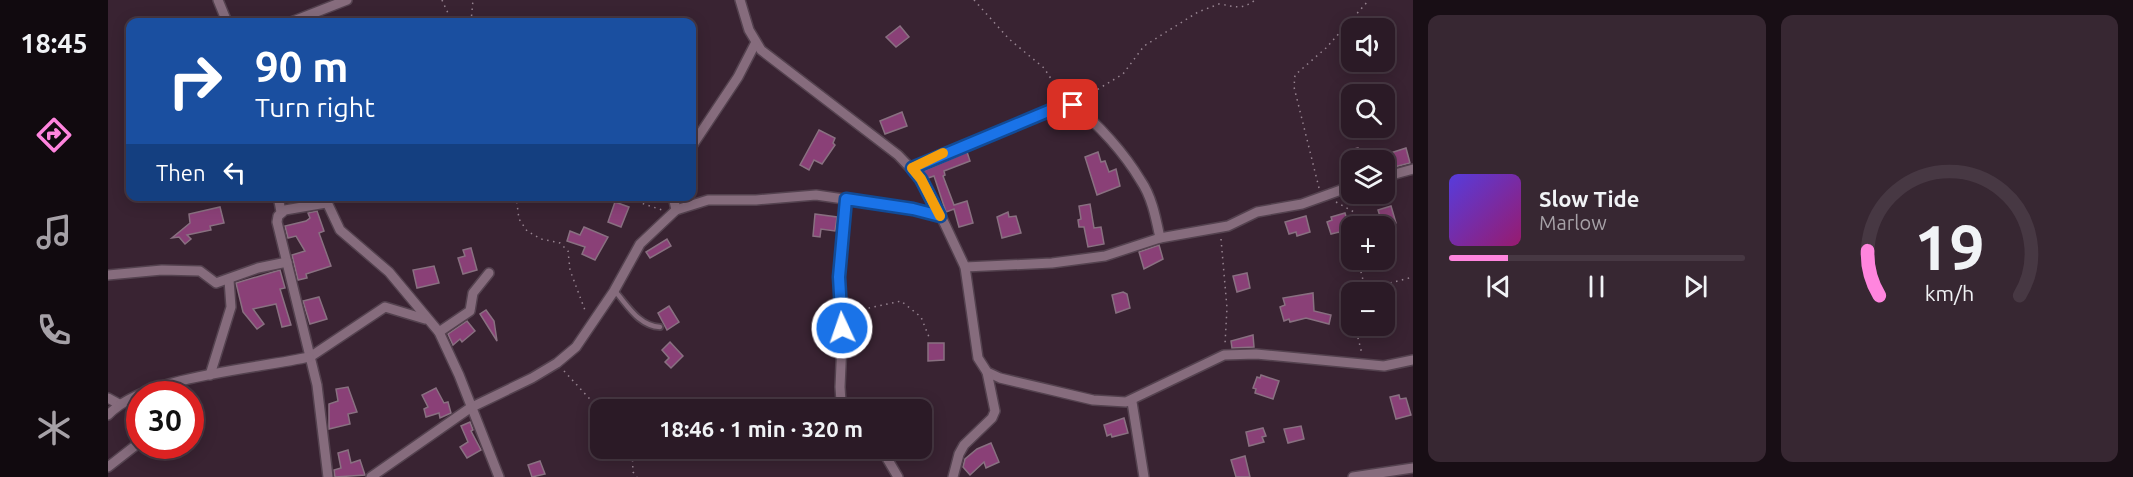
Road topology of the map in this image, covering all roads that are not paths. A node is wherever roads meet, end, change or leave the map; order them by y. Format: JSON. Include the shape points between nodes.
{"nodes":[{"id":1,"x":218,"y":0,"type":"edge"},
{"id":2,"x":347,"y":0,"type":"edge"},
{"id":3,"x":740,"y":0,"type":"edge"},
{"id":4,"x":225,"y":18,"type":"edge"},
{"id":5,"x":301,"y":18,"type":"edge"},
{"id":6,"x":755,"y":44,"type":"junction"},
{"id":7,"x":696,"y":140,"type":"edge"},
{"id":8,"x":912,"y":168,"type":"junction"},
{"id":9,"x":1413,"y":170,"type":"edge"},
{"id":10,"x":1395,"y":174,"type":"edge"},
{"id":11,"x":1341,"y":189,"type":"edge"},
{"id":12,"x":846,"y":199,"type":"junction"},
{"id":13,"x":279,"y":201,"type":"edge"},
{"id":14,"x":321,"y":201,"type":"edge"},
{"id":15,"x":326,"y":201,"type":"edge"},
{"id":16,"x":673,"y":201,"type":"edge"},
{"id":17,"x":281,"y":212,"type":"junction"},
{"id":18,"x":674,"y":212,"type":"junction"},
{"id":19,"x":940,"y":216,"type":"junction"},
{"id":20,"x":1160,"y":238,"type":"junction"},
{"id":21,"x":287,"y":262,"type":"junction"},
{"id":22,"x":965,"y":267,"type":"junction"},
{"id":23,"x":489,"y":273,"type":"dead end"},
{"id":24,"x":108,"y":275,"type":"edge"},
{"id":25,"x":229,"y":280,"type":"junction"},
{"id":26,"x":614,"y":291,"type":"junction"},
{"id":27,"x":427,"y":320,"type":"junction"},
{"id":28,"x":660,"y":327,"type":"dead end"},
{"id":29,"x":439,"y":332,"type":"junction"},
{"id":30,"x":310,"y":357,"type":"junction"},
{"id":31,"x":1413,"y":360,"type":"edge"},
{"id":32,"x":987,"y":372,"type":"junction"},
{"id":33,"x":210,"y":375,"type":"junction"},
{"id":34,"x":188,"y":381,"type":"edge"},
{"id":35,"x":108,"y":398,"type":"edge"},
{"id":36,"x":842,"y":399,"type":"edge"},
{"id":37,"x":126,"y":401,"type":"edge"},
{"id":38,"x":1132,"y":402,"type":"junction"},
{"id":39,"x":119,"y":404,"type":"junction"},
{"id":40,"x":470,"y":408,"type":"junction"},
{"id":41,"x":108,"y":416,"type":"edge"},
{"id":42,"x":126,"y":453,"type":"edge"},
{"id":43,"x":887,"y":459,"type":"edge"},
{"id":44,"x":108,"y":468,"type":"edge"},
{"id":45,"x":1413,"y":468,"type":"edge"},
{"id":46,"x":328,"y":477,"type":"edge"},
{"id":47,"x":370,"y":477,"type":"edge"},
{"id":48,"x":499,"y":477,"type":"edge"},
{"id":49,"x":898,"y":477,"type":"edge"},
{"id":50,"x":953,"y":477,"type":"edge"},
{"id":51,"x":1144,"y":477,"type":"edge"},
{"id":52,"x":1353,"y":477,"type":"edge"}],
"edges":[{"from":1,"to":4,"type":"street"},
{"from":2,"to":5,"type":"street"},
{"from":3,"to":6,"type":"street"},
{"from":6,"to":7,"type":"street"},
{"from":6,"to":8,"type":"street"},
{"from":8,"to":19,"type":"street"},
{"from":8,"to":20,"type":"street","via":[[1051,110],[1075,106],[1142,182]]},
{"from":9,"to":10,"type":"street"},
{"from":11,"to":20,"type":"street","via":[[1302,204],[1257,212],[1213,230]]},
{"from":12,"to":18,"type":"street","via":[[816,195],[708,200]]},
{"from":12,"to":19,"type":"street"},
{"from":12,"to":36,"type":"street","via":[[839,277]]},
{"from":13,"to":17,"type":"street"},
{"from":14,"to":17,"type":"street"},
{"from":15,"to":27,"type":"street","via":[[340,230],[389,272]]},
{"from":16,"to":18,"type":"street"},
{"from":17,"to":21,"type":"street","via":[[277,222]]},
{"from":18,"to":26,"type":"street","via":[[640,244]]},
{"from":19,"to":22,"type":"street"},
{"from":20,"to":22,"type":"street","via":[[1118,253],[1082,259]]},
{"from":21,"to":25,"type":"street"},
{"from":21,"to":30,"type":"street"},
{"from":22,"to":32,"type":"street","via":[[978,358]]},
{"from":23,"to":29,"type":"street","via":[[473,293],[470,311]]},
{"from":24,"to":25,"type":"street","via":[[200,271],[212,283]]},
{"from":25,"to":33,"type":"street","via":[[231,307]]},
{"from":26,"to":28,"type":"lane","via":[[638,319]]},
{"from":26,"to":40,"type":"street","via":[[576,347],[557,363]]},
{"from":27,"to":29,"type":"street"},
{"from":27,"to":30,"type":"street","via":[[385,307]]},
{"from":29,"to":40,"type":"street"},
{"from":30,"to":33,"type":"street"},
{"from":30,"to":46,"type":"street","via":[[323,422]]},
{"from":31,"to":38,"type":"street","via":[[1394,366],[1256,354],[1224,355],[1174,377]]},
{"from":32,"to":38,"type":"street","via":[[1094,400]]},
{"from":32,"to":50,"type":"street","via":[[992,418],[964,445]]},
{"from":33,"to":34,"type":"street"},
{"from":35,"to":39,"type":"street"},
{"from":37,"to":39,"type":"street"},
{"from":38,"to":51,"type":"street"},
{"from":39,"to":41,"type":"street"},
{"from":40,"to":47,"type":"street"},
{"from":40,"to":48,"type":"street"},
{"from":42,"to":44,"type":"street"},
{"from":43,"to":49,"type":"street"},
{"from":45,"to":52,"type":"street"}]}
